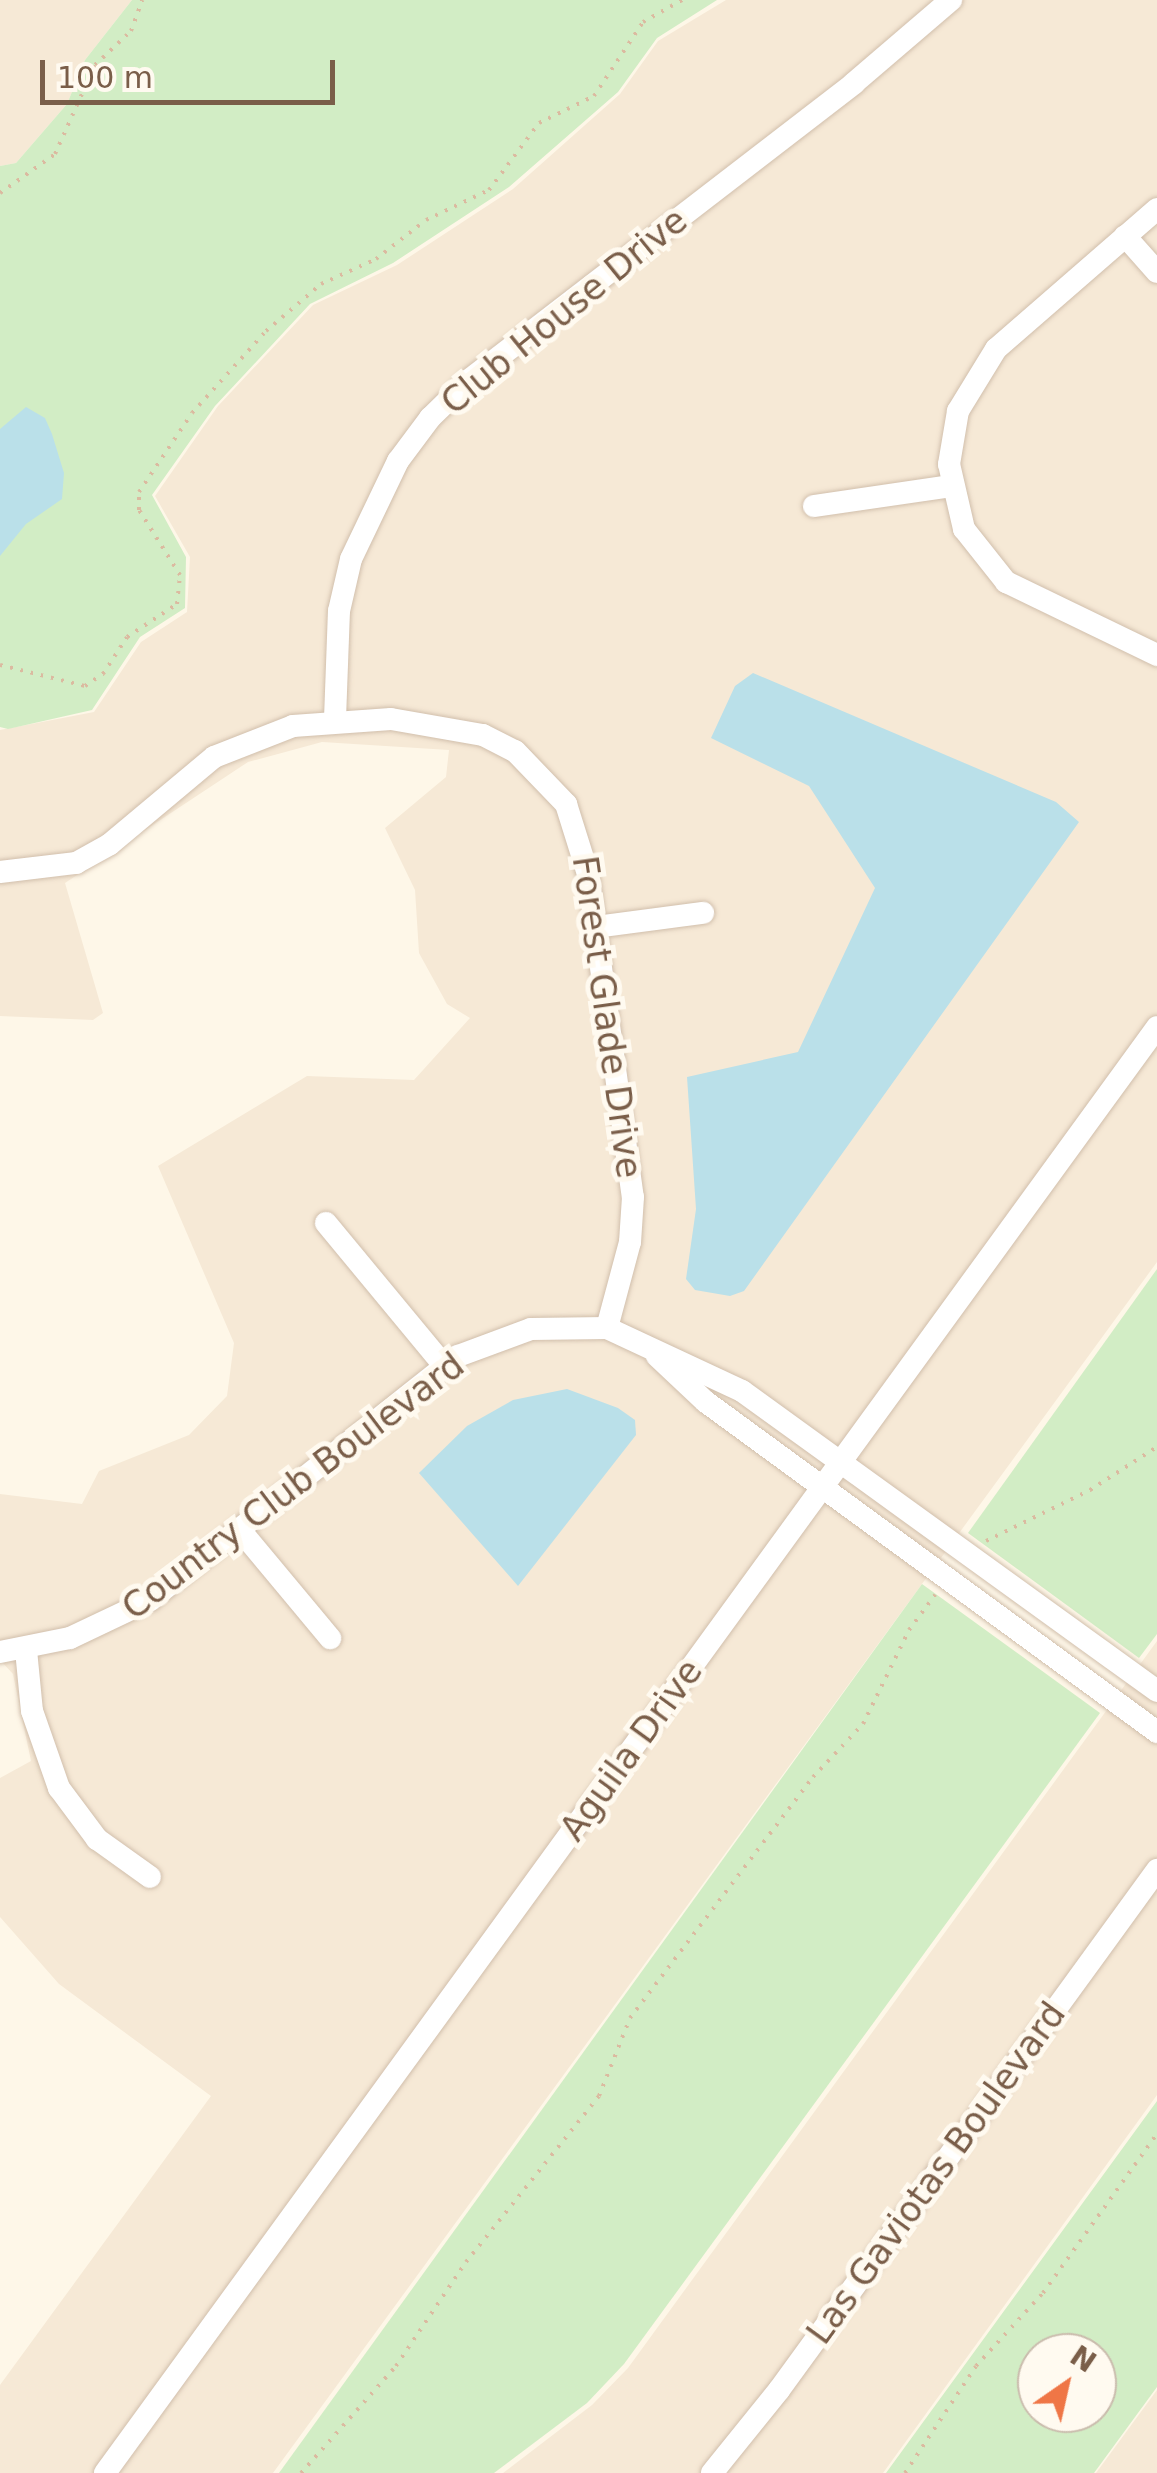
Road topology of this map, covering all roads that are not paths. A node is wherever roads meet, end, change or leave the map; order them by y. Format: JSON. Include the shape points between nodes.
{"nodes":[{"id":1,"x":950,"y":0,"type":"edge"},
{"id":2,"x":1157,"y":208,"type":"edge"},
{"id":3,"x":1124,"y":236,"type":"junction"},
{"id":4,"x":1157,"y":272,"type":"edge"},
{"id":5,"x":951,"y":486,"type":"junction"},
{"id":6,"x":814,"y":506,"type":"dead end"},
{"id":7,"x":1157,"y":655,"type":"edge"},
{"id":8,"x":335,"y":719,"type":"junction"},
{"id":9,"x":0,"y":872,"type":"edge"},
{"id":10,"x":703,"y":912,"type":"dead end"},
{"id":11,"x":596,"y":928,"type":"junction"},
{"id":12,"x":1157,"y":1027,"type":"edge"},
{"id":13,"x":326,"y":1223,"type":"dead end"},
{"id":14,"x":607,"y":1328,"type":"junction"},
{"id":15,"x":643,"y":1344,"type":"junction"},
{"id":16,"x":444,"y":1367,"type":"junction"},
{"id":17,"x":840,"y":1464,"type":"junction"},
{"id":18,"x":822,"y":1488,"type":"junction"},
{"id":19,"x":240,"y":1530,"type":"junction"},
{"id":20,"x":330,"y":1638,"type":"dead end"},
{"id":21,"x":26,"y":1650,"type":"junction"},
{"id":22,"x":0,"y":1652,"type":"edge"},
{"id":23,"x":1157,"y":1691,"type":"edge"},
{"id":24,"x":1157,"y":1732,"type":"edge"},
{"id":25,"x":1157,"y":1870,"type":"edge"},
{"id":26,"x":150,"y":1876,"type":"dead end"},
{"id":27,"x":105,"y":2473,"type":"edge"},
{"id":28,"x":712,"y":2473,"type":"edge"}],
"edges":[{"from":1,"to":8,"type":"street","name":"Club House Drive","via":[[430,418],[398,461],[351,559],[335,647]]},
{"from":2,"to":3,"type":"street"},
{"from":3,"to":4,"type":"street"},
{"from":3,"to":5,"type":"street","via":[[982,366],[954,424]]},
{"from":5,"to":6,"type":"street"},
{"from":5,"to":7,"type":"street","via":[[964,529],[1006,582]]},
{"from":8,"to":9,"type":"street","name":"Forest Glade Drive","via":[[253,738],[214,758],[110,844],[76,862]]},
{"from":8,"to":11,"type":"street","name":"Forest Glade Drive","via":[[447,726],[515,751],[566,804],[581,837]]},
{"from":10,"to":11,"type":"street"},
{"from":11,"to":14,"type":"street","name":"Forest Glade Drive","via":[[634,1197],[630,1242]]},
{"from":12,"to":17,"type":"street","name":"Aguila Drive"},
{"from":13,"to":16,"type":"street"},
{"from":14,"to":15,"type":"street","name":"Country Club Boulevard"},
{"from":14,"to":16,"type":"street","name":"Country Club Boulevard","via":[[531,1330]]},
{"from":15,"to":17,"type":"street","name":"Country Club Boulevard","via":[[726,1381]]},
{"from":15,"to":18,"type":"street","name":"Country Club Boulevard","via":[[706,1402]]},
{"from":16,"to":19,"type":"street","name":"Country Club Boulevard"},
{"from":17,"to":18,"type":"street","name":"Aguila Drive"},
{"from":17,"to":23,"type":"street","name":"Country Club Boulevard"},
{"from":18,"to":24,"type":"street","name":"Country Club Boulevard"},
{"from":18,"to":27,"type":"street","name":"Aguila Drive"},
{"from":19,"to":20,"type":"street"},
{"from":19,"to":21,"type":"street","name":"Country Club Boulevard","via":[[150,1600],[104,1626]]},
{"from":21,"to":22,"type":"street","name":"Country Club Boulevard"},
{"from":21,"to":26,"type":"street","via":[[32,1711],[59,1788],[97,1839]]},
{"from":25,"to":28,"type":"street","name":"Las Gaviotas Boulevard"}]}
